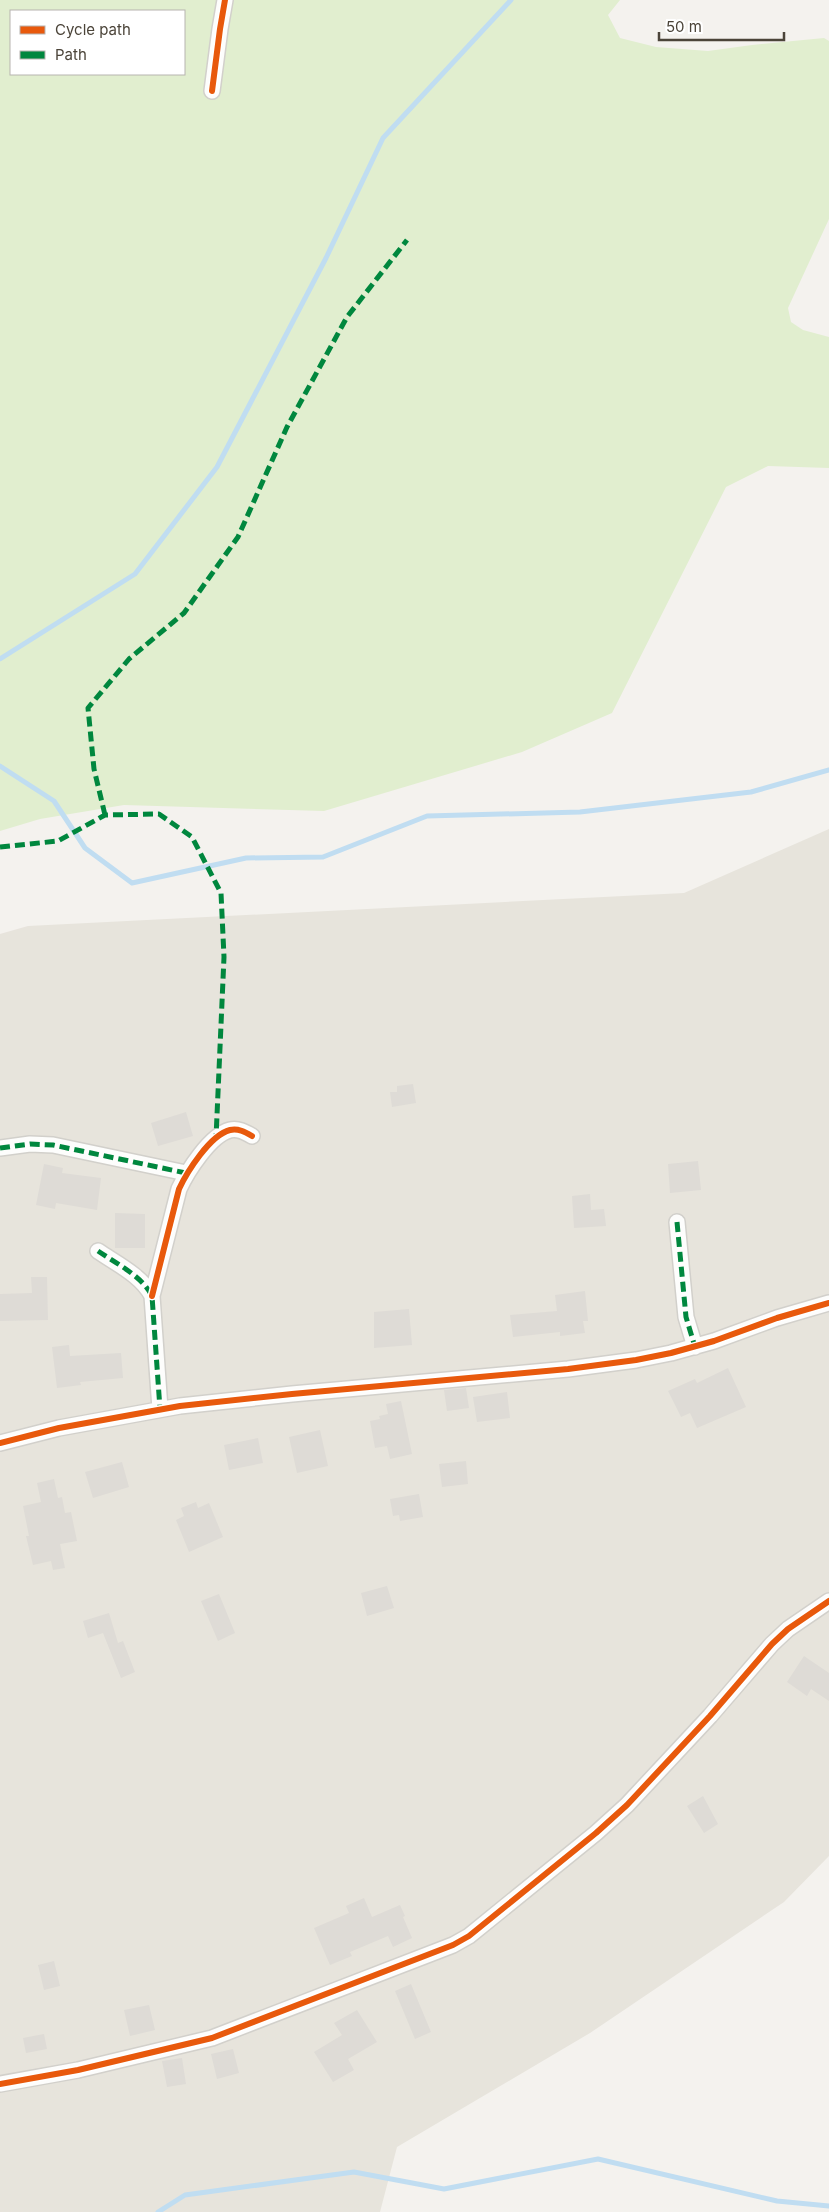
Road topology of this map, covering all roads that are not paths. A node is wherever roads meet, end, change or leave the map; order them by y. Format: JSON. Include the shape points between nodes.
{"nodes":[{"id":1,"x":226,"y":0,"type":"edge"},
{"id":2,"x":212,"y":91,"type":"dead end"},
{"id":3,"x":252,"y":1136,"type":"dead end"},
{"id":4,"x":0,"y":1148,"type":"edge"},
{"id":5,"x":186,"y":1173,"type":"junction"},
{"id":6,"x":677,"y":1222,"type":"dead end"},
{"id":7,"x":98,"y":1252,"type":"dead end"},
{"id":8,"x":152,"y":1296,"type":"junction"},
{"id":9,"x":829,"y":1303,"type":"edge"},
{"id":10,"x":695,"y":1346,"type":"junction"},
{"id":11,"x":160,"y":1409,"type":"junction"},
{"id":12,"x":0,"y":1443,"type":"edge"},
{"id":13,"x":829,"y":1601,"type":"edge"},
{"id":14,"x":0,"y":2084,"type":"edge"}],
"edges":[{"from":1,"to":2,"type":"street"},
{"from":3,"to":5,"type":"street","via":[[243,1130],[230,1130],[216,1138]]},
{"from":4,"to":5,"type":"street","via":[[53,1145]]},
{"from":5,"to":8,"type":"street"},
{"from":6,"to":10,"type":"street","via":[[686,1317]]},
{"from":7,"to":8,"type":"street","via":[[147,1287]]},
{"from":8,"to":11,"type":"street"},
{"from":9,"to":10,"type":"street"},
{"from":10,"to":11,"type":"street","via":[[636,1360],[568,1369]]},
{"from":11,"to":12,"type":"street"},
{"from":13,"to":14,"type":"street","via":[[794,1624],[772,1644],[627,1805],[469,1936],[212,2038],[78,2070]]}]}
